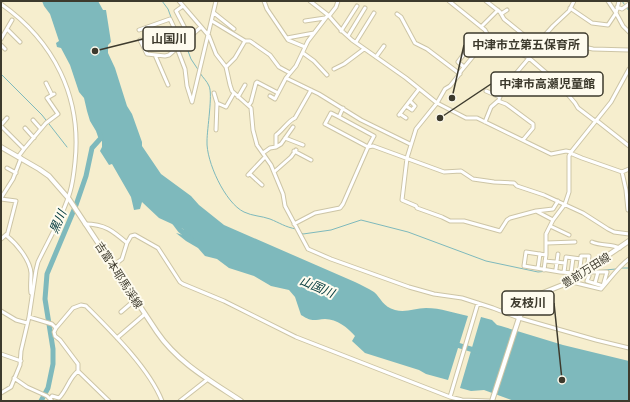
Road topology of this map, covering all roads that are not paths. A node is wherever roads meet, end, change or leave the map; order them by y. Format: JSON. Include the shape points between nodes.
{"nodes":[{"id":1,"x":179,"y":1,"type":"edge"},
{"id":2,"x":216,"y":1,"type":"edge"},
{"id":3,"x":264,"y":1,"type":"edge"},
{"id":4,"x":310,"y":1,"type":"edge"},
{"id":5,"x":338,"y":1,"type":"edge"},
{"id":6,"x":449,"y":1,"type":"edge"},
{"id":7,"x":486,"y":1,"type":"edge"},
{"id":8,"x":574,"y":1,"type":"edge"},
{"id":9,"x":608,"y":1,"type":"edge"},
{"id":10,"x":619,"y":1,"type":"edge"},
{"id":11,"x":1,"y":4,"type":"edge"},
{"id":12,"x":629,"y":4,"type":"edge"},
{"id":13,"x":183,"y":6,"type":"junction"},
{"id":14,"x":358,"y":6,"type":"dead end"},
{"id":15,"x":617,"y":7,"type":"junction"},
{"id":16,"x":365,"y":8,"type":"dead end"},
{"id":17,"x":570,"y":8,"type":"junction"},
{"id":18,"x":498,"y":10,"type":"junction"},
{"id":19,"x":507,"y":10,"type":"dead end"},
{"id":20,"x":214,"y":13,"type":"junction"},
{"id":21,"x":374,"y":13,"type":"dead end"},
{"id":22,"x":616,"y":13,"type":"junction"},
{"id":23,"x":397,"y":14,"type":"dead end"},
{"id":24,"x":501,"y":14,"type":"junction"},
{"id":25,"x":327,"y":16,"type":"junction"},
{"id":26,"x":12,"y":20,"type":"dead end"},
{"id":27,"x":212,"y":21,"type":"junction"},
{"id":28,"x":305,"y":21,"type":"dead end"},
{"id":29,"x":201,"y":27,"type":"junction"},
{"id":30,"x":481,"y":27,"type":"junction"},
{"id":31,"x":7,"y":29,"type":"junction"},
{"id":32,"x":234,"y":29,"type":"dead end"},
{"id":33,"x":139,"y":30,"type":"dead end"},
{"id":34,"x":341,"y":31,"type":"junction"},
{"id":35,"x":629,"y":32,"type":"edge"},
{"id":36,"x":314,"y":33,"type":"junction"},
{"id":37,"x":189,"y":36,"type":"junction"},
{"id":38,"x":209,"y":36,"type":"junction"},
{"id":39,"x":348,"y":36,"type":"junction"},
{"id":40,"x":489,"y":37,"type":"junction"},
{"id":41,"x":287,"y":38,"type":"junction"},
{"id":42,"x":1,"y":39,"type":"edge"},
{"id":43,"x":140,"y":40,"type":"dead end"},
{"id":44,"x":245,"y":41,"type":"junction"},
{"id":45,"x":20,"y":42,"type":"dead end"},
{"id":46,"x":356,"y":42,"type":"junction"},
{"id":47,"x":182,"y":43,"type":"junction"},
{"id":48,"x":536,"y":44,"type":"junction"},
{"id":49,"x":1,"y":45,"type":"edge"},
{"id":50,"x":384,"y":46,"type":"dead end"},
{"id":51,"x":177,"y":48,"type":"junction"},
{"id":52,"x":305,"y":48,"type":"junction"},
{"id":53,"x":5,"y":49,"type":"dead end"},
{"id":54,"x":364,"y":49,"type":"junction"},
{"id":55,"x":629,"y":50,"type":"edge"},
{"id":56,"x":303,"y":53,"type":"junction"},
{"id":57,"x":156,"y":55,"type":"junction"},
{"id":58,"x":473,"y":56,"type":"junction"},
{"id":59,"x":376,"y":57,"type":"junction"},
{"id":60,"x":528,"y":57,"type":"junction"},
{"id":61,"x":226,"y":67,"type":"junction"},
{"id":62,"x":464,"y":67,"type":"junction"},
{"id":63,"x":334,"y":69,"type":"dead end"},
{"id":64,"x":629,"y":69,"type":"edge"},
{"id":65,"x":290,"y":73,"type":"junction"},
{"id":66,"x":460,"y":74,"type":"junction"},
{"id":67,"x":326,"y":76,"type":"dead end"},
{"id":68,"x":286,"y":78,"type":"junction"},
{"id":69,"x":46,"y":83,"type":"dead end"},
{"id":70,"x":168,"y":85,"type":"dead end"},
{"id":71,"x":245,"y":85,"type":"dead end"},
{"id":72,"x":419,"y":89,"type":"junction"},
{"id":73,"x":310,"y":90,"type":"junction"},
{"id":74,"x":486,"y":91,"type":"dead end"},
{"id":75,"x":214,"y":93,"type":"dead end"},
{"id":76,"x":234,"y":93,"type":"junction"},
{"id":77,"x":278,"y":93,"type":"junction"},
{"id":78,"x":270,"y":96,"type":"dead end"},
{"id":79,"x":238,"y":98,"type":"junction"},
{"id":80,"x":499,"y":99,"type":"junction"},
{"id":81,"x":410,"y":101,"type":"junction"},
{"id":82,"x":217,"y":103,"type":"junction"},
{"id":83,"x":437,"y":103,"type":"junction"},
{"id":84,"x":249,"y":106,"type":"junction"},
{"id":85,"x":406,"y":106,"type":"junction"},
{"id":86,"x":226,"y":107,"type":"junction"},
{"id":87,"x":343,"y":108,"type":"junction"},
{"id":88,"x":227,"y":112,"type":"dead end"},
{"id":89,"x":339,"y":117,"type":"junction"},
{"id":90,"x":7,"y":118,"type":"dead end"},
{"id":91,"x":406,"y":118,"type":"dead end"},
{"id":92,"x":33,"y":120,"type":"dead end"},
{"id":93,"x":361,"y":120,"type":"junction"},
{"id":94,"x":595,"y":120,"type":"junction"},
{"id":95,"x":485,"y":122,"type":"junction"},
{"id":96,"x":1,"y":125,"type":"edge"},
{"id":97,"x":356,"y":126,"type":"junction"},
{"id":98,"x":293,"y":127,"type":"dead end"},
{"id":99,"x":25,"y":128,"type":"dead end"},
{"id":100,"x":41,"y":129,"type":"junction"},
{"id":101,"x":216,"y":130,"type":"dead end"},
{"id":102,"x":34,"y":138,"type":"junction"},
{"id":103,"x":285,"y":138,"type":"junction"},
{"id":104,"x":523,"y":140,"type":"junction"},
{"id":105,"x":410,"y":144,"type":"junction"},
{"id":106,"x":303,"y":145,"type":"dead end"},
{"id":107,"x":629,"y":146,"type":"edge"},
{"id":108,"x":1,"y":147,"type":"edge"},
{"id":109,"x":276,"y":147,"type":"junction"},
{"id":110,"x":368,"y":147,"type":"junction"},
{"id":111,"x":24,"y":150,"type":"junction"},
{"id":112,"x":571,"y":152,"type":"junction"},
{"id":113,"x":264,"y":155,"type":"junction"},
{"id":114,"x":19,"y":157,"type":"junction"},
{"id":115,"x":407,"y":158,"type":"junction"},
{"id":116,"x":311,"y":160,"type":"dead end"},
{"id":117,"x":7,"y":168,"type":"dead end"},
{"id":118,"x":629,"y":169,"type":"edge"},
{"id":119,"x":274,"y":172,"type":"junction"},
{"id":120,"x":622,"y":172,"type":"junction"},
{"id":121,"x":16,"y":173,"type":"junction"},
{"id":122,"x":262,"y":185,"type":"dead end"},
{"id":123,"x":628,"y":190,"type":"edge"},
{"id":124,"x":2,"y":196,"type":"edge"},
{"id":125,"x":69,"y":199,"type":"junction"},
{"id":126,"x":558,"y":201,"type":"junction"},
{"id":127,"x":565,"y":204,"type":"junction"},
{"id":128,"x":553,"y":209,"type":"junction"},
{"id":129,"x":628,"y":210,"type":"edge"},
{"id":130,"x":536,"y":211,"type":"junction"},
{"id":131,"x":547,"y":217,"type":"junction"},
{"id":132,"x":553,"y":220,"type":"junction"},
{"id":133,"x":85,"y":224,"type":"junction"},
{"id":134,"x":294,"y":224,"type":"junction"},
{"id":135,"x":550,"y":226,"type":"junction"},
{"id":136,"x":7,"y":234,"type":"junction"},
{"id":137,"x":629,"y":234,"type":"edge"},
{"id":138,"x":570,"y":235,"type":"dead end"},
{"id":139,"x":1,"y":238,"type":"edge"},
{"id":140,"x":629,"y":241,"type":"edge"},
{"id":141,"x":575,"y":242,"type":"dead end"},
{"id":142,"x":592,"y":242,"type":"dead end"},
{"id":143,"x":127,"y":243,"type":"junction"},
{"id":144,"x":547,"y":243,"type":"junction"},
{"id":145,"x":620,"y":248,"type":"junction"},
{"id":146,"x":540,"y":254,"type":"junction"},
{"id":147,"x":558,"y":254,"type":"dead end"},
{"id":148,"x":546,"y":255,"type":"junction"},
{"id":149,"x":573,"y":258,"type":"junction"},
{"id":150,"x":581,"y":259,"type":"junction"},
{"id":151,"x":629,"y":259,"type":"edge"},
{"id":152,"x":545,"y":261,"type":"junction"},
{"id":153,"x":557,"y":262,"type":"junction"},
{"id":154,"x":565,"y":263,"type":"junction"},
{"id":155,"x":37,"y":264,"type":"junction"},
{"id":156,"x":113,"y":266,"type":"junction"},
{"id":157,"x":538,"y":268,"type":"junction"},
{"id":158,"x":556,"y":269,"type":"dead end"},
{"id":159,"x":544,"y":270,"type":"junction"},
{"id":160,"x":31,"y":272,"type":"junction"},
{"id":161,"x":564,"y":272,"type":"junction"},
{"id":162,"x":587,"y":272,"type":"junction"},
{"id":163,"x":598,"y":272,"type":"junction"},
{"id":164,"x":571,"y":273,"type":"junction"},
{"id":165,"x":568,"y":281,"type":"junction"},
{"id":166,"x":595,"y":283,"type":"junction"},
{"id":167,"x":603,"y":286,"type":"junction"},
{"id":168,"x":32,"y":293,"type":"junction"},
{"id":169,"x":135,"y":300,"type":"junction"},
{"id":170,"x":478,"y":303,"type":"junction"},
{"id":171,"x":1,"y":311,"type":"edge"},
{"id":172,"x":121,"y":312,"type":"dead end"},
{"id":173,"x":145,"y":314,"type":"junction"},
{"id":174,"x":28,"y":317,"type":"junction"},
{"id":175,"x":519,"y":320,"type":"junction"},
{"id":176,"x":27,"y":323,"type":"junction"},
{"id":177,"x":56,"y":328,"type":"junction"},
{"id":178,"x":117,"y":338,"type":"junction"},
{"id":179,"x":629,"y":348,"type":"edge"},
{"id":180,"x":1,"y":354,"type":"edge"},
{"id":181,"x":21,"y":361,"type":"junction"},
{"id":182,"x":78,"y":371,"type":"junction"},
{"id":183,"x":14,"y":378,"type":"junction"},
{"id":184,"x":208,"y":379,"type":"junction"},
{"id":185,"x":1,"y":393,"type":"edge"},
{"id":186,"x":450,"y":395,"type":"junction"},
{"id":187,"x":50,"y":399,"type":"edge"},
{"id":188,"x":491,"y":400,"type":"edge"},
{"id":189,"x":109,"y":401,"type":"edge"},
{"id":190,"x":162,"y":401,"type":"edge"},
{"id":191,"x":180,"y":401,"type":"edge"},
{"id":192,"x":241,"y":401,"type":"edge"}],
"edges":[{"from":1,"to":13,"type":"street"},
{"from":2,"to":20,"type":"street"},
{"from":3,"to":41,"type":"street"},
{"from":4,"to":25,"type":"street"},
{"from":5,"to":25,"type":"street"},
{"from":6,"to":30,"type":"street"},
{"from":7,"to":18,"type":"street"},
{"from":8,"to":17,"type":"street"},
{"from":9,"to":22,"type":"street"},
{"from":10,"to":15,"type":"street"},
{"from":11,"to":125,"type":"street","via":[[46,48],[67,86],[74,112],[76,144]]},
{"from":12,"to":15,"type":"street","via":[[622,9]]},
{"from":13,"to":29,"type":"street"},
{"from":13,"to":37,"type":"street","via":[[176,11]]},
{"from":14,"to":34,"type":"street"},
{"from":15,"to":22,"type":"street"},
{"from":16,"to":39,"type":"street"},
{"from":17,"to":22,"type":"street","via":[[596,24],[608,25]]},
{"from":17,"to":48,"type":"street"},
{"from":18,"to":24,"type":"street"},
{"from":18,"to":30,"type":"street"},
{"from":19,"to":24,"type":"street"},
{"from":20,"to":27,"type":"street"},
{"from":20,"to":32,"type":"street"},
{"from":21,"to":46,"type":"street"},
{"from":22,"to":35,"type":"street"},
{"from":23,"to":66,"type":"street","via":[[415,43]]},
{"from":24,"to":48,"type":"street"},
{"from":25,"to":28,"type":"street"},
{"from":25,"to":34,"type":"street"},
{"from":25,"to":36,"type":"street"},
{"from":26,"to":31,"type":"street"},
{"from":27,"to":38,"type":"street"},
{"from":27,"to":44,"type":"street"},
{"from":29,"to":37,"type":"street"},
{"from":29,"to":38,"type":"street"},
{"from":30,"to":40,"type":"street"},
{"from":31,"to":42,"type":"street"},
{"from":31,"to":45,"type":"street"},
{"from":33,"to":47,"type":"street","via":[[170,19]]},
{"from":34,"to":39,"type":"street"},
{"from":36,"to":41,"type":"street"},
{"from":36,"to":52,"type":"street"},
{"from":37,"to":47,"type":"street"},
{"from":38,"to":51,"type":"street","via":[[192,102],[185,69]]},
{"from":38,"to":61,"type":"street","via":[[216,54]]},
{"from":39,"to":46,"type":"street"},
{"from":40,"to":58,"type":"street"},
{"from":40,"to":60,"type":"street"},
{"from":41,"to":52,"type":"street"},
{"from":43,"to":57,"type":"street","via":[[147,54]]},
{"from":44,"to":61,"type":"street"},
{"from":44,"to":65,"type":"street","via":[[250,41],[270,55],[280,67]]},
{"from":46,"to":54,"type":"street"},
{"from":47,"to":51,"type":"street"},
{"from":48,"to":55,"type":"street"},
{"from":48,"to":60,"type":"street"},
{"from":49,"to":53,"type":"street"},
{"from":50,"to":59,"type":"street"},
{"from":51,"to":57,"type":"street","via":[[169,55]]},
{"from":52,"to":56,"type":"street"},
{"from":54,"to":59,"type":"street"},
{"from":54,"to":63,"type":"street"},
{"from":56,"to":65,"type":"street"},
{"from":56,"to":67,"type":"street","via":[[314,61]]},
{"from":57,"to":70,"type":"street"},
{"from":58,"to":62,"type":"street"},
{"from":58,"to":62,"type":"street","via":[[466,51],[458,62]]},
{"from":59,"to":72,"type":"street"},
{"from":60,"to":80,"type":"street","via":[[502,91]]},
{"from":60,"to":94,"type":"street","via":[[559,84],[578,108]]},
{"from":61,"to":76,"type":"street"},
{"from":62,"to":66,"type":"street"},
{"from":64,"to":94,"type":"street","via":[[611,102]]},
{"from":65,"to":68,"type":"street"},
{"from":66,"to":83,"type":"street"},
{"from":68,"to":73,"type":"street"},
{"from":68,"to":77,"type":"street"},
{"from":69,"to":100,"type":"street","via":[[53,94],[46,98],[58,114]]},
{"from":71,"to":79,"type":"street"},
{"from":72,"to":81,"type":"street"},
{"from":72,"to":83,"type":"street"},
{"from":73,"to":87,"type":"street"},
{"from":73,"to":109,"type":"street","via":[[295,118],[276,135]]},
{"from":74,"to":80,"type":"street"},
{"from":75,"to":82,"type":"street"},
{"from":76,"to":79,"type":"street"},
{"from":76,"to":86,"type":"street"},
{"from":77,"to":78,"type":"street","via":[[275,98]]},
{"from":77,"to":84,"type":"street","via":[[257,82]]},
{"from":79,"to":84,"type":"street"},
{"from":80,"to":95,"type":"street","via":[[491,107]]},
{"from":80,"to":104,"type":"street","via":[[533,124],[533,128]]},
{"from":81,"to":85,"type":"street"},
{"from":81,"to":85,"type":"street","via":[[415,106],[412,110]]},
{"from":82,"to":86,"type":"street"},
{"from":82,"to":101,"type":"street"},
{"from":83,"to":95,"type":"street","via":[[466,118],[477,118]]},
{"from":83,"to":105,"type":"street","via":[[416,129]]},
{"from":84,"to":113,"type":"street","via":[[255,139]]},
{"from":85,"to":91,"type":"street","via":[[400,114]]},
{"from":86,"to":88,"type":"street"},
{"from":87,"to":89,"type":"street"},
{"from":87,"to":93,"type":"street"},
{"from":89,"to":97,"type":"street"},
{"from":89,"to":110,"type":"street","via":[[331,112],[325,124]]},
{"from":90,"to":96,"type":"street"},
{"from":92,"to":100,"type":"street"},
{"from":93,"to":97,"type":"street"},
{"from":93,"to":105,"type":"street"},
{"from":94,"to":107,"type":"street"},
{"from":94,"to":112,"type":"street"},
{"from":95,"to":104,"type":"street"},
{"from":96,"to":111,"type":"street"},
{"from":97,"to":110,"type":"street","via":[[374,136]]},
{"from":98,"to":103,"type":"street"},
{"from":99,"to":102,"type":"street"},
{"from":100,"to":102,"type":"street"},
{"from":102,"to":111,"type":"street"},
{"from":103,"to":106,"type":"street"},
{"from":103,"to":109,"type":"street"},
{"from":104,"to":112,"type":"street","via":[[551,154]]},
{"from":105,"to":115,"type":"street"},
{"from":108,"to":114,"type":"main road","name":"吉富本耶馬渓線"},
{"from":109,"to":113,"type":"street","via":[[270,148]]},
{"from":110,"to":115,"type":"street","via":[[373,146]]},
{"from":110,"to":134,"type":"street","via":[[340,208],[315,213]]},
{"from":111,"to":114,"type":"street"},
{"from":112,"to":120,"type":"street"},
{"from":112,"to":127,"type":"street","via":[[570,185]]},
{"from":113,"to":119,"type":"street"},
{"from":113,"to":122,"type":"street","via":[[249,175]]},
{"from":114,"to":121,"type":"street"},
{"from":114,"to":125,"type":"main road","name":"吉富本耶馬渓線","via":[[49,176]]},
{"from":115,"to":126,"type":"street","via":[[444,172],[461,171],[473,179],[514,183]]},
{"from":115,"to":130,"type":"street","via":[[402,200],[450,222],[464,222],[500,231],[510,218]]},
{"from":116,"to":119,"type":"street","via":[[295,150]]},
{"from":117,"to":121,"type":"street"},
{"from":118,"to":120,"type":"street"},
{"from":119,"to":134,"type":"street"},
{"from":120,"to":123,"type":"street"},
{"from":121,"to":124,"type":"street"},
{"from":123,"to":129,"type":"street"},
{"from":124,"to":136,"type":"street","via":[[16,201]]},
{"from":125,"to":133,"type":"main road","name":"吉富本耶馬渓線"},
{"from":125,"to":155,"type":"street"},
{"from":126,"to":127,"type":"street"},
{"from":126,"to":128,"type":"street"},
{"from":127,"to":132,"type":"street"},
{"from":127,"to":137,"type":"street","via":[[614,232]]},
{"from":128,"to":130,"type":"street"},
{"from":128,"to":131,"type":"street"},
{"from":130,"to":131,"type":"street"},
{"from":131,"to":132,"type":"street"},
{"from":132,"to":135,"type":"street"},
{"from":133,"to":143,"type":"street","via":[[104,226]]},
{"from":133,"to":156,"type":"main road","name":"吉富本耶馬渓線"},
{"from":134,"to":170,"type":"street","via":[[312,252],[409,287]]},
{"from":135,"to":138,"type":"street"},
{"from":135,"to":144,"type":"street","via":[[546,234]]},
{"from":136,"to":139,"type":"street"},
{"from":136,"to":160,"type":"street","via":[[26,258]]},
{"from":140,"to":145,"type":"main road","name":"豊前万田線"},
{"from":141,"to":144,"type":"street"},
{"from":142,"to":145,"type":"street"},
{"from":143,"to":156,"type":"street","via":[[122,259]]},
{"from":143,"to":186,"type":"street","via":[[131,236],[135,235],[158,248],[183,284],[224,301],[296,337]]},
{"from":144,"to":148,"type":"street"},
{"from":145,"to":162,"type":"main road","name":"豊前万田線"},
{"from":146,"to":148,"type":"street"},
{"from":146,"to":157,"type":"street"},
{"from":146,"to":157,"type":"street","via":[[526,252],[524,266]]},
{"from":147,"to":153,"type":"street"},
{"from":148,"to":152,"type":"street"},
{"from":149,"to":150,"type":"street"},
{"from":149,"to":154,"type":"street","via":[[566,257]]},
{"from":149,"to":164,"type":"street"},
{"from":150,"to":162,"type":"street"},
{"from":150,"to":162,"type":"street","via":[[582,256],[589,256]]},
{"from":151,"to":167,"type":"street"},
{"from":152,"to":153,"type":"street"},
{"from":152,"to":159,"type":"street"},
{"from":153,"to":154,"type":"street"},
{"from":153,"to":158,"type":"street"},
{"from":154,"to":161,"type":"street"},
{"from":155,"to":160,"type":"street"},
{"from":155,"to":168,"type":"street"},
{"from":156,"to":169,"type":"main road","name":"吉富本耶馬渓線"},
{"from":157,"to":159,"type":"street"},
{"from":159,"to":161,"type":"street"},
{"from":160,"to":168,"type":"street"},
{"from":161,"to":164,"type":"street"},
{"from":162,"to":163,"type":"street"},
{"from":162,"to":164,"type":"street"},
{"from":162,"to":165,"type":"main road","name":"豊前万田線"},
{"from":162,"to":166,"type":"street","via":[[587,281]]},
{"from":163,"to":166,"type":"street"},
{"from":163,"to":167,"type":"street","via":[[606,272]]},
{"from":165,"to":167,"type":"street","via":[[601,289]]},
{"from":165,"to":175,"type":"main road","name":"豊前万田線","via":[[531,300]]},
{"from":166,"to":167,"type":"street"},
{"from":168,"to":174,"type":"street"},
{"from":169,"to":172,"type":"street"},
{"from":169,"to":173,"type":"main road","name":"吉富本耶馬渓線"},
{"from":170,"to":175,"type":"street"},
{"from":170,"to":186,"type":"street"},
{"from":171,"to":176,"type":"street"},
{"from":173,"to":178,"type":"street"},
{"from":173,"to":184,"type":"main road","name":"吉富本耶馬渓線","via":[[170,349],[188,366]]},
{"from":174,"to":176,"type":"street"},
{"from":174,"to":177,"type":"street","via":[[52,324]]},
{"from":175,"to":179,"type":"street"},
{"from":175,"to":188,"type":"main road","name":"豊前万田線"},
{"from":176,"to":181,"type":"street"},
{"from":177,"to":178,"type":"street","via":[[73,308],[83,305]]},
{"from":177,"to":182,"type":"street","via":[[55,336],[78,364]]},
{"from":178,"to":190,"type":"street","via":[[155,386]]},
{"from":180,"to":181,"type":"street"},
{"from":181,"to":183,"type":"street"},
{"from":182,"to":187,"type":"street","via":[[73,375],[65,392],[59,398],[52,396]]},
{"from":182,"to":189,"type":"street"},
{"from":183,"to":185,"type":"street","via":[[10,387]]},
{"from":183,"to":187,"type":"street"},
{"from":184,"to":191,"type":"street"},
{"from":184,"to":192,"type":"main road","name":"吉富本耶馬渓線"},
{"from":186,"to":188,"type":"street","via":[[462,400]]}]}
